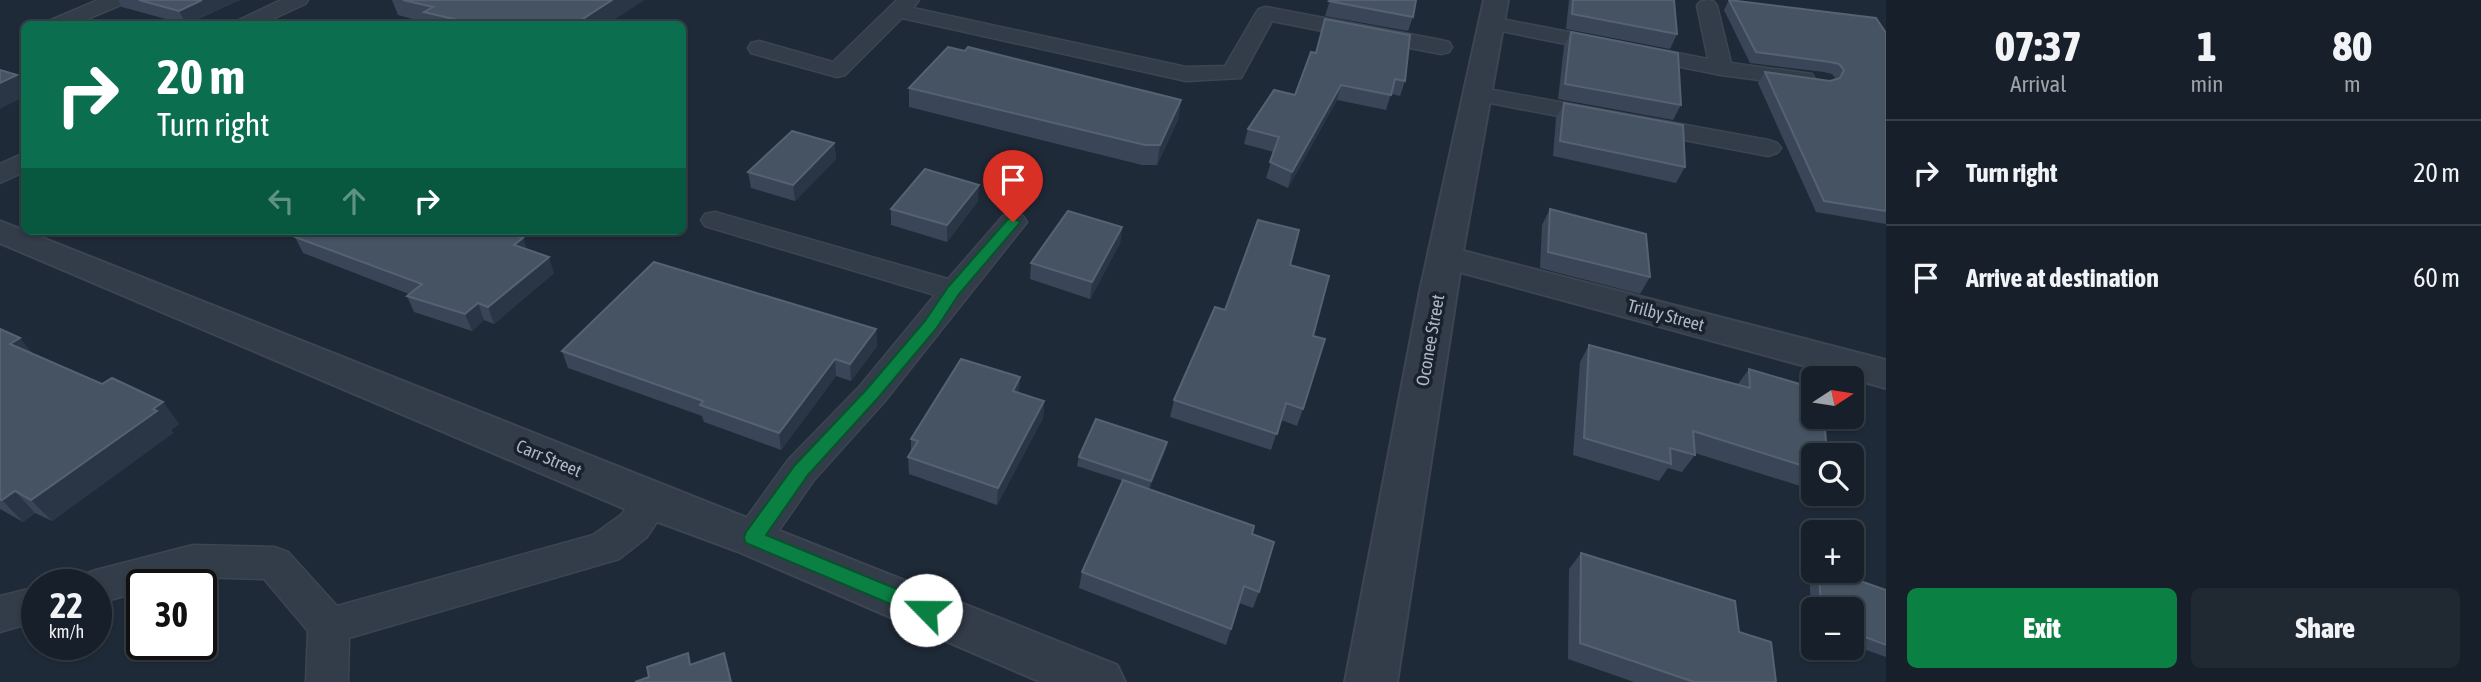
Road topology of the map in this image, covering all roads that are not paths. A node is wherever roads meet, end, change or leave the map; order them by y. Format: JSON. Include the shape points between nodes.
{"nodes":[{"id":1,"x":116,"y":0,"type":"edge"},
{"id":2,"x":298,"y":0,"type":"edge"},
{"id":3,"x":903,"y":5,"type":"edge"},
{"id":4,"x":1707,"y":6,"type":"dead end"},
{"id":5,"x":1269,"y":7,"type":"edge"},
{"id":6,"x":1493,"y":11,"type":"edge"},
{"id":7,"x":65,"y":21,"type":"edge"},
{"id":8,"x":252,"y":21,"type":"edge"},
{"id":9,"x":1441,"y":47,"type":"dead end"},
{"id":10,"x":759,"y":48,"type":"dead end"},
{"id":11,"x":1721,"y":68,"type":"junction"},
{"id":12,"x":1823,"y":82,"type":"edge"},
{"id":13,"x":1477,"y":94,"type":"junction"},
{"id":14,"x":1768,"y":148,"type":"dead end"},
{"id":15,"x":21,"y":163,"type":"edge"},
{"id":16,"x":0,"y":175,"type":"edge"},
{"id":17,"x":715,"y":220,"type":"dead end"},
{"id":18,"x":1013,"y":222,"type":"dead end"},
{"id":19,"x":0,"y":231,"type":"edge"},
{"id":20,"x":1445,"y":257,"type":"junction"},
{"id":21,"x":954,"y":291,"type":"junction"},
{"id":22,"x":1886,"y":374,"type":"edge"},
{"id":23,"x":653,"y":502,"type":"junction"},
{"id":24,"x":753,"y":538,"type":"junction"},
{"id":25,"x":112,"y":583,"type":"edge"},
{"id":26,"x":21,"y":608,"type":"edge"},
{"id":27,"x":0,"y":614,"type":"edge"},
{"id":28,"x":329,"y":625,"type":"junction"},
{"id":29,"x":327,"y":682,"type":"edge"},
{"id":30,"x":1099,"y":682,"type":"edge"},
{"id":31,"x":1371,"y":682,"type":"edge"}],
"edges":[{"from":1,"to":7,"type":"lane"},
{"from":2,"to":8,"type":"lane"},
{"from":3,"to":5,"type":"lane","via":[[1186,74],[1233,73]]},
{"from":3,"to":10,"type":"lane","via":[[838,70]]},
{"from":4,"to":11,"type":"lane"},
{"from":5,"to":9,"type":"lane"},
{"from":6,"to":11,"type":"lane"},
{"from":6,"to":13,"type":"street","name":"Oconee Street"},
{"from":11,"to":12,"type":"lane"},
{"from":13,"to":14,"type":"lane"},
{"from":13,"to":20,"type":"street","name":"Oconee Street"},
{"from":15,"to":16,"type":"lane"},
{"from":17,"to":21,"type":"lane"},
{"from":18,"to":21,"type":"lane"},
{"from":19,"to":23,"type":"street","name":"Carr Street"},
{"from":20,"to":22,"type":"street","name":"Trilby Street"},
{"from":20,"to":31,"type":"street","name":"Oconee Street"},
{"from":21,"to":24,"type":"lane","via":[[922,335],[801,470]]},
{"from":23,"to":24,"type":"street","name":"Carr Street"},
{"from":23,"to":28,"type":"lane","via":[[634,526],[605,548]]},
{"from":24,"to":30,"type":"street","name":"Carr Street"},
{"from":25,"to":28,"type":"lane","via":[[193,561],[274,563]]},
{"from":26,"to":27,"type":"lane"},
{"from":28,"to":29,"type":"lane"}]}
